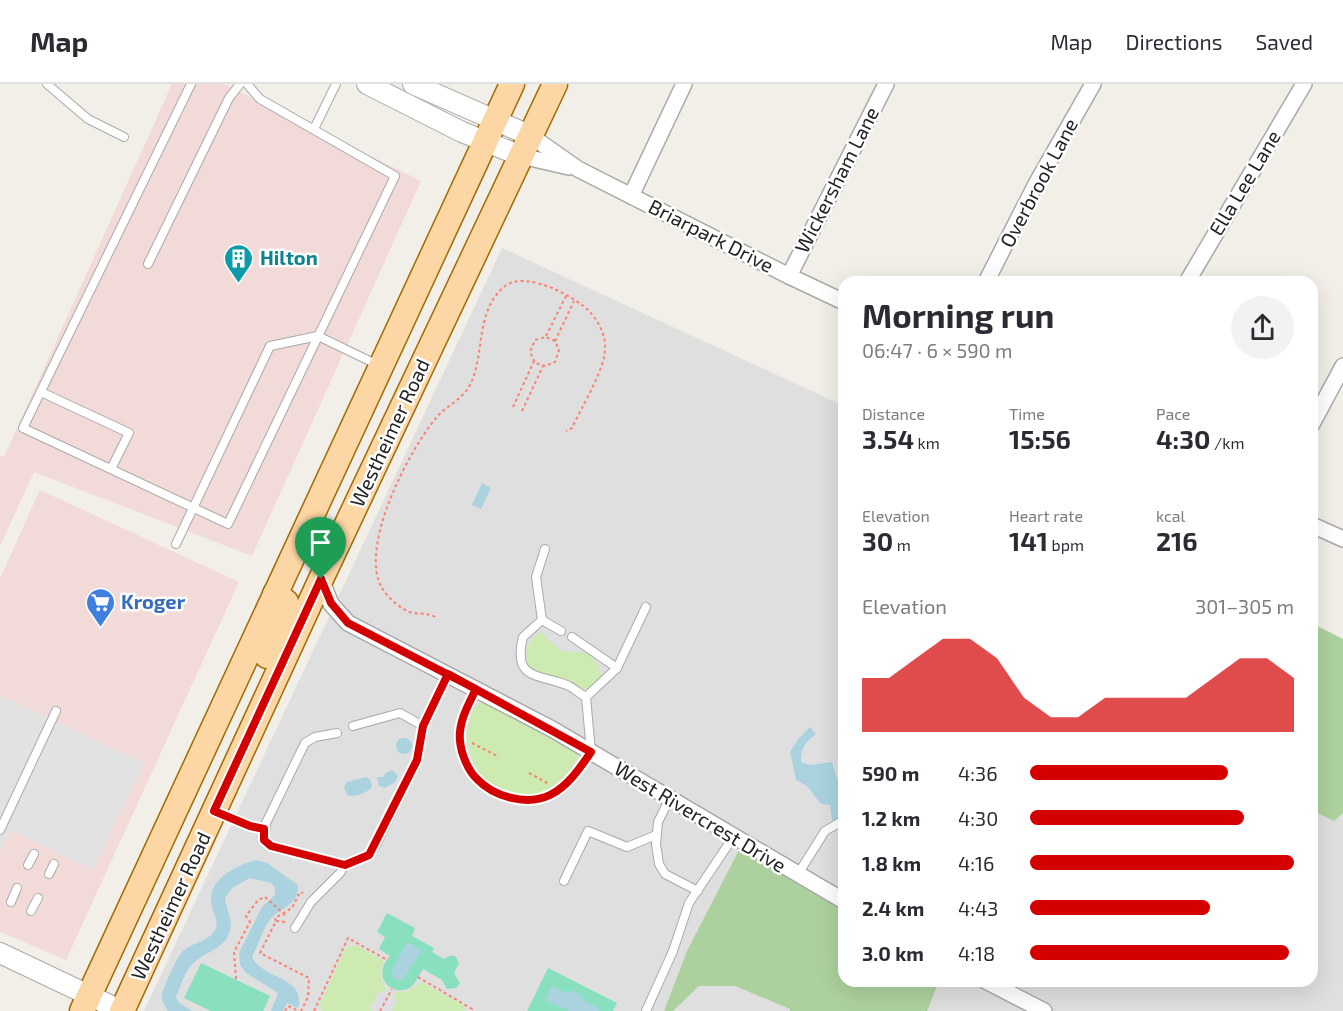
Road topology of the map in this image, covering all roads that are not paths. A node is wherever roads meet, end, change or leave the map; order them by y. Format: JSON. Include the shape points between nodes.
{"nodes":[{"id":1,"x":46,"y":84,"type":"edge"},
{"id":2,"x":191,"y":84,"type":"edge"},
{"id":3,"x":240,"y":84,"type":"edge"},
{"id":4,"x":247,"y":84,"type":"edge"},
{"id":5,"x":336,"y":84,"type":"edge"},
{"id":6,"x":367,"y":84,"type":"edge"},
{"id":7,"x":413,"y":84,"type":"edge"},
{"id":8,"x":512,"y":84,"type":"edge"},
{"id":9,"x":555,"y":84,"type":"edge"},
{"id":10,"x":684,"y":84,"type":"edge"},
{"id":11,"x":886,"y":84,"type":"edge"},
{"id":12,"x":1093,"y":84,"type":"edge"},
{"id":13,"x":1304,"y":84,"type":"edge"},
{"id":14,"x":314,"y":129,"type":"junction"},
{"id":15,"x":491,"y":131,"type":"junction"},
{"id":16,"x":124,"y":136,"type":"dead end"},
{"id":17,"x":526,"y":146,"type":"junction"},
{"id":18,"x":578,"y":169,"type":"junction"},
{"id":19,"x":631,"y":196,"type":"junction"},
{"id":20,"x":148,"y":264,"type":"dead end"},
{"id":21,"x":789,"y":276,"type":"junction"},
{"id":22,"x":989,"y":276,"type":"edge"},
{"id":23,"x":1191,"y":276,"type":"edge"},
{"id":24,"x":838,"y":299,"type":"edge"},
{"id":25,"x":318,"y":336,"type":"junction"},
{"id":26,"x":381,"y":366,"type":"junction"},
{"id":27,"x":1343,"y":366,"type":"edge"},
{"id":28,"x":41,"y":392,"type":"junction"},
{"id":29,"x":1318,"y":413,"type":"edge"},
{"id":30,"x":111,"y":469,"type":"junction"},
{"id":31,"x":193,"y":508,"type":"junction"},
{"id":32,"x":1318,"y":528,"type":"edge"},
{"id":33,"x":1343,"y":539,"type":"edge"},
{"id":34,"x":176,"y":544,"type":"dead end"},
{"id":35,"x":545,"y":549,"type":"dead end"},
{"id":36,"x":321,"y":579,"type":"junction"},
{"id":37,"x":275,"y":594,"type":"junction"},
{"id":38,"x":646,"y":607,"type":"dead end"},
{"id":39,"x":542,"y":620,"type":"junction"},
{"id":40,"x":561,"y":631,"type":"dead end"},
{"id":41,"x":572,"y":637,"type":"dead end"},
{"id":42,"x":617,"y":668,"type":"junction"},
{"id":43,"x":448,"y":674,"type":"junction"},
{"id":44,"x":476,"y":689,"type":"junction"},
{"id":45,"x":586,"y":697,"type":"junction"},
{"id":46,"x":56,"y":711,"type":"dead end"},
{"id":47,"x":255,"y":720,"type":"junction"},
{"id":48,"x":353,"y":726,"type":"dead end"},
{"id":49,"x":423,"y":726,"type":"junction"},
{"id":50,"x":337,"y":733,"type":"dead end"},
{"id":51,"x":591,"y":752,"type":"junction"},
{"id":52,"x":670,"y":798,"type":"junction"},
{"id":53,"x":214,"y":811,"type":"junction"},
{"id":54,"x":838,"y":823,"type":"edge"},
{"id":55,"x":264,"y":829,"type":"junction"},
{"id":56,"x":0,"y":830,"type":"edge"},
{"id":57,"x":656,"y":835,"type":"junction"},
{"id":58,"x":734,"y":836,"type":"junction"},
{"id":59,"x":34,"y":854,"type":"dead end"},
{"id":60,"x":54,"y":864,"type":"dead end"},
{"id":61,"x":28,"y":865,"type":"dead end"},
{"id":62,"x":345,"y":865,"type":"junction"},
{"id":63,"x":49,"y":874,"type":"dead end"},
{"id":64,"x":798,"y":874,"type":"junction"},
{"id":65,"x":564,"y":881,"type":"dead end"},
{"id":66,"x":17,"y":888,"type":"dead end"},
{"id":67,"x":698,"y":891,"type":"junction"},
{"id":68,"x":838,"y":897,"type":"edge"},
{"id":69,"x":38,"y":898,"type":"dead end"},
{"id":70,"x":11,"y":902,"type":"dead end"},
{"id":71,"x":31,"y":911,"type":"dead end"},
{"id":72,"x":295,"y":928,"type":"dead end"},
{"id":73,"x":0,"y":953,"type":"edge"},
{"id":74,"x":998,"y":987,"type":"edge"},
{"id":75,"x":86,"y":1003,"type":"edge"},
{"id":76,"x":122,"y":1011,"type":"edge"},
{"id":77,"x":646,"y":1011,"type":"edge"},
{"id":78,"x":1044,"y":1011,"type":"edge"}],
"edges":[{"from":1,"to":16,"type":"lane","via":[[88,119]]},
{"from":2,"to":28,"type":"lane"},
{"from":3,"to":20,"type":"lane","via":[[229,98]]},
{"from":4,"to":14,"type":"lane","via":[[260,99]]},
{"from":5,"to":14,"type":"lane"},
{"from":6,"to":15,"type":"street","name":"Briarpark Drive"},
{"from":7,"to":15,"type":"street","name":"Briarpark Drive"},
{"from":8,"to":15,"type":"main road","name":"Westheimer Road"},
{"from":9,"to":17,"type":"main road","name":"Westheimer Road"},
{"from":10,"to":19,"type":"street"},
{"from":11,"to":21,"type":"street","name":"Wickersham Lane"},
{"from":12,"to":22,"type":"street","name":"Overbrook Lane"},
{"from":13,"to":23,"type":"street","name":"Ella Lee Lane"},
{"from":14,"to":25,"type":"lane","via":[[395,176]]},
{"from":15,"to":17,"type":"street","name":"Briarpark Drive"},
{"from":15,"to":26,"type":"main road","name":"Westheimer Road"},
{"from":17,"to":18,"type":"street","name":"Briarpark Drive"},
{"from":17,"to":18,"type":"street","name":"Briarpark Drive"},
{"from":17,"to":36,"type":"main road","name":"Westheimer Road"},
{"from":18,"to":19,"type":"street","name":"Briarpark Drive"},
{"from":19,"to":21,"type":"street","name":"Briarpark Drive"},
{"from":21,"to":24,"type":"street","name":"Briarpark Drive"},
{"from":25,"to":26,"type":"lane"},
{"from":25,"to":31,"type":"lane","via":[[270,346]]},
{"from":25,"to":31,"type":"lane","via":[[228,524]]},
{"from":26,"to":37,"type":"main road","name":"Westheimer Road"},
{"from":27,"to":29,"type":"street"},
{"from":28,"to":30,"type":"lane","via":[[23,428]]},
{"from":28,"to":30,"type":"lane","via":[[129,433]]},
{"from":30,"to":31,"type":"lane"},
{"from":31,"to":34,"type":"lane"},
{"from":32,"to":33,"type":"street"},
{"from":35,"to":39,"type":"lane","via":[[536,577]]},
{"from":36,"to":43,"type":"street","name":"West Rivercrest Drive","via":[[331,603],[348,623]]},
{"from":36,"to":47,"type":"main road","name":"Westheimer Road"},
{"from":37,"to":47,"type":"main road","via":[[286,602],[288,611],[250,694]]},
{"from":37,"to":75,"type":"main road","name":"Westheimer Road"},
{"from":38,"to":42,"type":"lane"},
{"from":39,"to":40,"type":"lane"},
{"from":39,"to":45,"type":"lane","via":[[523,637],[523,668],[531,675],[569,686]]},
{"from":41,"to":42,"type":"lane"},
{"from":42,"to":45,"type":"lane"},
{"from":43,"to":44,"type":"street","name":"West Rivercrest Drive"},
{"from":43,"to":49,"type":"lane"},
{"from":44,"to":51,"type":"street","name":"West Rivercrest Drive"},
{"from":44,"to":51,"type":"lane","via":[[466,708],[460,742],[476,779],[494,792],[514,799],[548,796],[578,771]]},
{"from":45,"to":51,"type":"lane"},
{"from":46,"to":56,"type":"lane"},
{"from":47,"to":53,"type":"main road","name":"Westheimer Road"},
{"from":48,"to":49,"type":"lane","via":[[400,713]]},
{"from":49,"to":62,"type":"lane","via":[[417,760],[376,845],[369,855]]},
{"from":50,"to":55,"type":"lane","via":[[315,736],[305,743]]},
{"from":51,"to":52,"type":"street","name":"West Rivercrest Drive"},
{"from":52,"to":57,"type":"lane"},
{"from":52,"to":58,"type":"street","name":"West Rivercrest Drive"},
{"from":53,"to":55,"type":"lane"},
{"from":53,"to":76,"type":"main road","name":"Westheimer Road"},
{"from":54,"to":64,"type":"lane","via":[[825,831]]},
{"from":55,"to":62,"type":"lane","via":[[266,844]]},
{"from":57,"to":65,"type":"lane","via":[[627,847],[588,831]]},
{"from":57,"to":67,"type":"lane","via":[[659,864],[665,874]]},
{"from":58,"to":64,"type":"street","name":"West Rivercrest Drive"},
{"from":58,"to":67,"type":"lane"},
{"from":59,"to":61,"type":"lane"},
{"from":60,"to":63,"type":"lane"},
{"from":62,"to":72,"type":"lane","via":[[311,902]]},
{"from":64,"to":68,"type":"street","name":"West Rivercrest Drive"},
{"from":66,"to":70,"type":"lane"},
{"from":67,"to":77,"type":"lane","via":[[689,903]]},
{"from":69,"to":71,"type":"lane"},
{"from":73,"to":75,"type":"street"},
{"from":74,"to":78,"type":"street"},
{"from":75,"to":76,"type":"street"}]}
